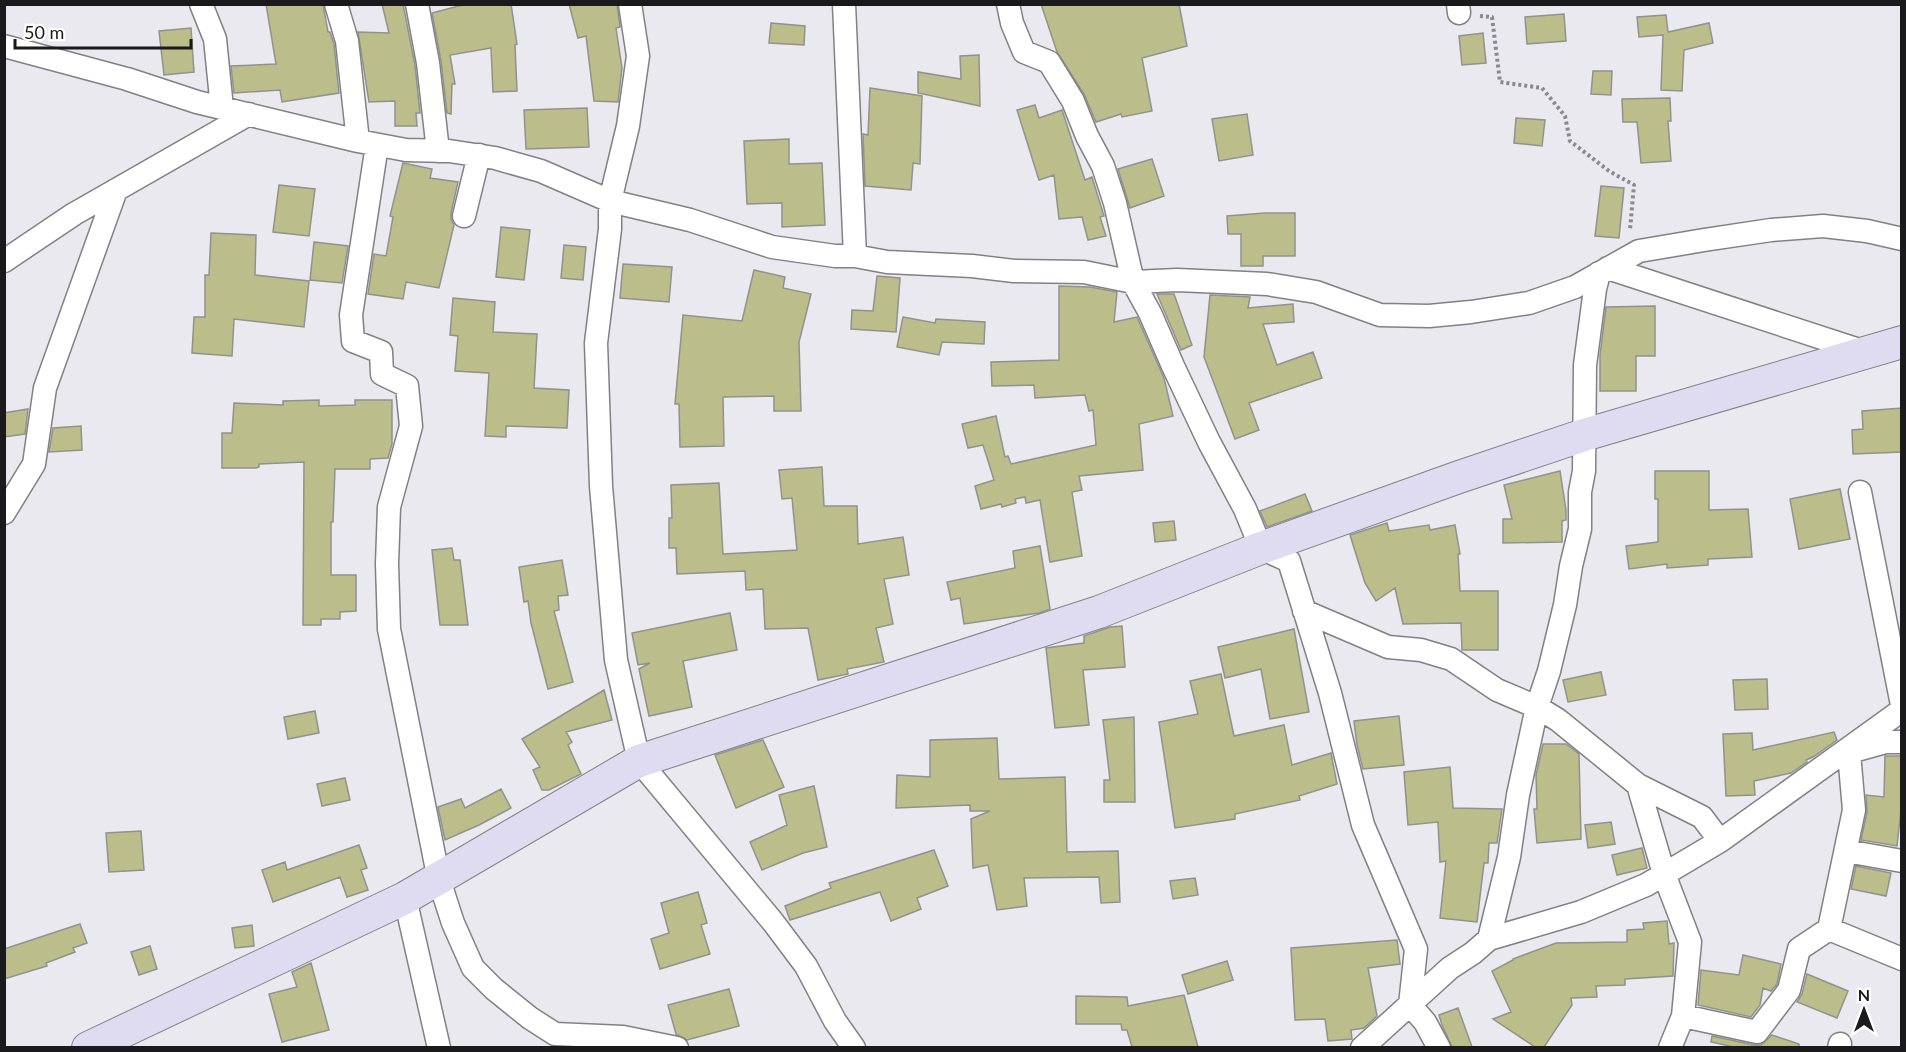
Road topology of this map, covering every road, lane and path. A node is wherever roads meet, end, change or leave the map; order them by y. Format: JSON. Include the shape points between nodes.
{"nodes":[{"id":1,"x":201,"y":4,"type":"edge"},
{"id":2,"x":336,"y":4,"type":"edge"},
{"id":3,"x":417,"y":4,"type":"edge"},
{"id":4,"x":630,"y":4,"type":"edge"},
{"id":5,"x":844,"y":4,"type":"edge"},
{"id":6,"x":1008,"y":4,"type":"edge"},
{"id":7,"x":1458,"y":9,"type":"edge"},
{"id":8,"x":4,"y":46,"type":"edge"},
{"id":9,"x":222,"y":108,"type":"junction"},
{"id":10,"x":249,"y":114,"type":"junction"},
{"id":11,"x":368,"y":143,"type":"junction"},
{"id":12,"x":438,"y":151,"type":"junction"},
{"id":13,"x":479,"y":156,"type":"junction"},
{"id":14,"x":116,"y":190,"type":"junction"},
{"id":15,"x":610,"y":201,"type":"junction"},
{"id":16,"x":464,"y":216,"type":"dead end"},
{"id":17,"x":1902,"y":238,"type":"edge"},
{"id":18,"x":855,"y":256,"type":"junction"},
{"id":19,"x":4,"y":261,"type":"edge"},
{"id":20,"x":1611,"y":267,"type":"junction"},
{"id":21,"x":1132,"y":282,"type":"junction"},
{"id":22,"x":1902,"y":342,"type":"edge"},
{"id":23,"x":1865,"y":352,"type":"junction"},
{"id":24,"x":1584,"y":435,"type":"junction"},
{"id":25,"x":1860,"y":492,"type":"dead end"},
{"id":26,"x":4,"y":513,"type":"edge"},
{"id":27,"x":1261,"y":548,"type":"junction"},
{"id":28,"x":1304,"y":611,"type":"junction"},
{"id":29,"x":1902,"y":705,"type":"edge"},
{"id":30,"x":1537,"y":707,"type":"junction"},
{"id":31,"x":1902,"y":710,"type":"edge"},
{"id":32,"x":1902,"y":742,"type":"edge"},
{"id":33,"x":1844,"y":754,"type":"junction"},
{"id":34,"x":639,"y":761,"type":"junction"},
{"id":35,"x":1638,"y":786,"type":"junction"},
{"id":36,"x":1720,"y":841,"type":"junction"},
{"id":37,"x":1846,"y":851,"type":"junction"},
{"id":38,"x":1902,"y":861,"type":"edge"},
{"id":39,"x":1664,"y":874,"type":"junction"},
{"id":40,"x":439,"y":880,"type":"junction"},
{"id":41,"x":405,"y":898,"type":"junction"},
{"id":42,"x":1829,"y":929,"type":"junction"},
{"id":43,"x":1489,"y":939,"type":"junction"},
{"id":44,"x":1902,"y":959,"type":"edge"},
{"id":45,"x":1410,"y":1005,"type":"junction"},
{"id":46,"x":1683,"y":1016,"type":"junction"},
{"id":47,"x":88,"y":1047,"type":"edge"},
{"id":48,"x":439,"y":1047,"type":"edge"},
{"id":49,"x":677,"y":1047,"type":"edge"},
{"id":50,"x":854,"y":1047,"type":"edge"},
{"id":51,"x":1362,"y":1047,"type":"edge"},
{"id":52,"x":1439,"y":1047,"type":"edge"},
{"id":53,"x":1670,"y":1047,"type":"edge"}],
"edges":[{"from":1,"to":9,"type":"street","via":[[215,39]]},
{"from":2,"to":11,"type":"street"},
{"from":3,"to":12,"type":"street","via":[[429,63]]},
{"from":4,"to":15,"type":"street","via":[[638,56],[628,126]]},
{"from":5,"to":18,"type":"street"},
{"from":6,"to":21,"type":"street","via":[[1024,52],[1049,62],[1073,101],[1103,166]]},
{"from":7,"to":20,"type":"path","via":[[1492,17],[1500,82],[1542,88],[1565,116],[1570,141],[1634,185]]},
{"from":8,"to":9,"type":"street"},
{"from":9,"to":10,"type":"street"},
{"from":10,"to":11,"type":"street"},
{"from":10,"to":14,"type":"street"},
{"from":11,"to":12,"type":"street"},
{"from":11,"to":40,"type":"street","via":[[351,315],[353,341],[381,352],[382,374],[407,386],[411,426],[389,507],[389,629]]},
{"from":12,"to":13,"type":"street"},
{"from":13,"to":15,"type":"street","via":[[541,171]]},
{"from":13,"to":16,"type":"street"},
{"from":14,"to":19,"type":"street"},
{"from":14,"to":26,"type":"street","via":[[45,388],[34,464]]},
{"from":15,"to":18,"type":"street","via":[[690,220],[772,247]]},
{"from":15,"to":34,"type":"street","via":[[596,343],[601,486],[616,660]]},
{"from":17,"to":20,"type":"street","via":[[1823,226],[1771,230],[1639,251]]},
{"from":18,"to":21,"type":"street","via":[[920,265],[1084,272]]},
{"from":20,"to":21,"type":"street","via":[[1575,287],[1530,303],[1429,316],[1380,315],[1316,292],[1267,284]]},
{"from":20,"to":23,"type":"street"},
{"from":20,"to":24,"type":"street","via":[[1594,289],[1585,366]]},
{"from":21,"to":27,"type":"street"},
{"from":22,"to":23,"type":"street"},
{"from":23,"to":24,"type":"street"},
{"from":24,"to":27,"type":"street"},
{"from":24,"to":30,"type":"street","via":[[1580,529],[1565,605]]},
{"from":25,"to":29,"type":"street"},
{"from":27,"to":28,"type":"street","via":[[1289,561]]},
{"from":27,"to":34,"type":"street","via":[[1100,612]]},
{"from":28,"to":30,"type":"street","via":[[1388,647],[1451,658],[1497,690]]},
{"from":28,"to":45,"type":"street","via":[[1330,693],[1363,825],[1416,949]]},
{"from":30,"to":35,"type":"street"},
{"from":30,"to":43,"type":"street"},
{"from":31,"to":33,"type":"street"},
{"from":32,"to":33,"type":"street","via":[[1886,742]]},
{"from":33,"to":36,"type":"street"},
{"from":33,"to":37,"type":"street","via":[[1854,810]]},
{"from":34,"to":40,"type":"street"},
{"from":34,"to":50,"type":"street","via":[[773,922],[806,966],[835,1021]]},
{"from":35,"to":36,"type":"street","via":[[1702,817]]},
{"from":35,"to":39,"type":"street"},
{"from":36,"to":39,"type":"street"},
{"from":37,"to":38,"type":"street"},
{"from":37,"to":42,"type":"street"},
{"from":39,"to":43,"type":"street","via":[[1581,912]]},
{"from":39,"to":46,"type":"street","via":[[1690,942]]},
{"from":40,"to":41,"type":"street"},
{"from":40,"to":49,"type":"street","via":[[473,968],[531,1018],[555,1034],[623,1037]]},
{"from":41,"to":47,"type":"street"},
{"from":41,"to":48,"type":"street"},
{"from":42,"to":44,"type":"street"},
{"from":42,"to":46,"type":"street","via":[[1798,949],[1789,990],[1757,1032]]},
{"from":43,"to":45,"type":"street"},
{"from":45,"to":51,"type":"street"},
{"from":45,"to":52,"type":"street"},
{"from":46,"to":53,"type":"street"}]}
